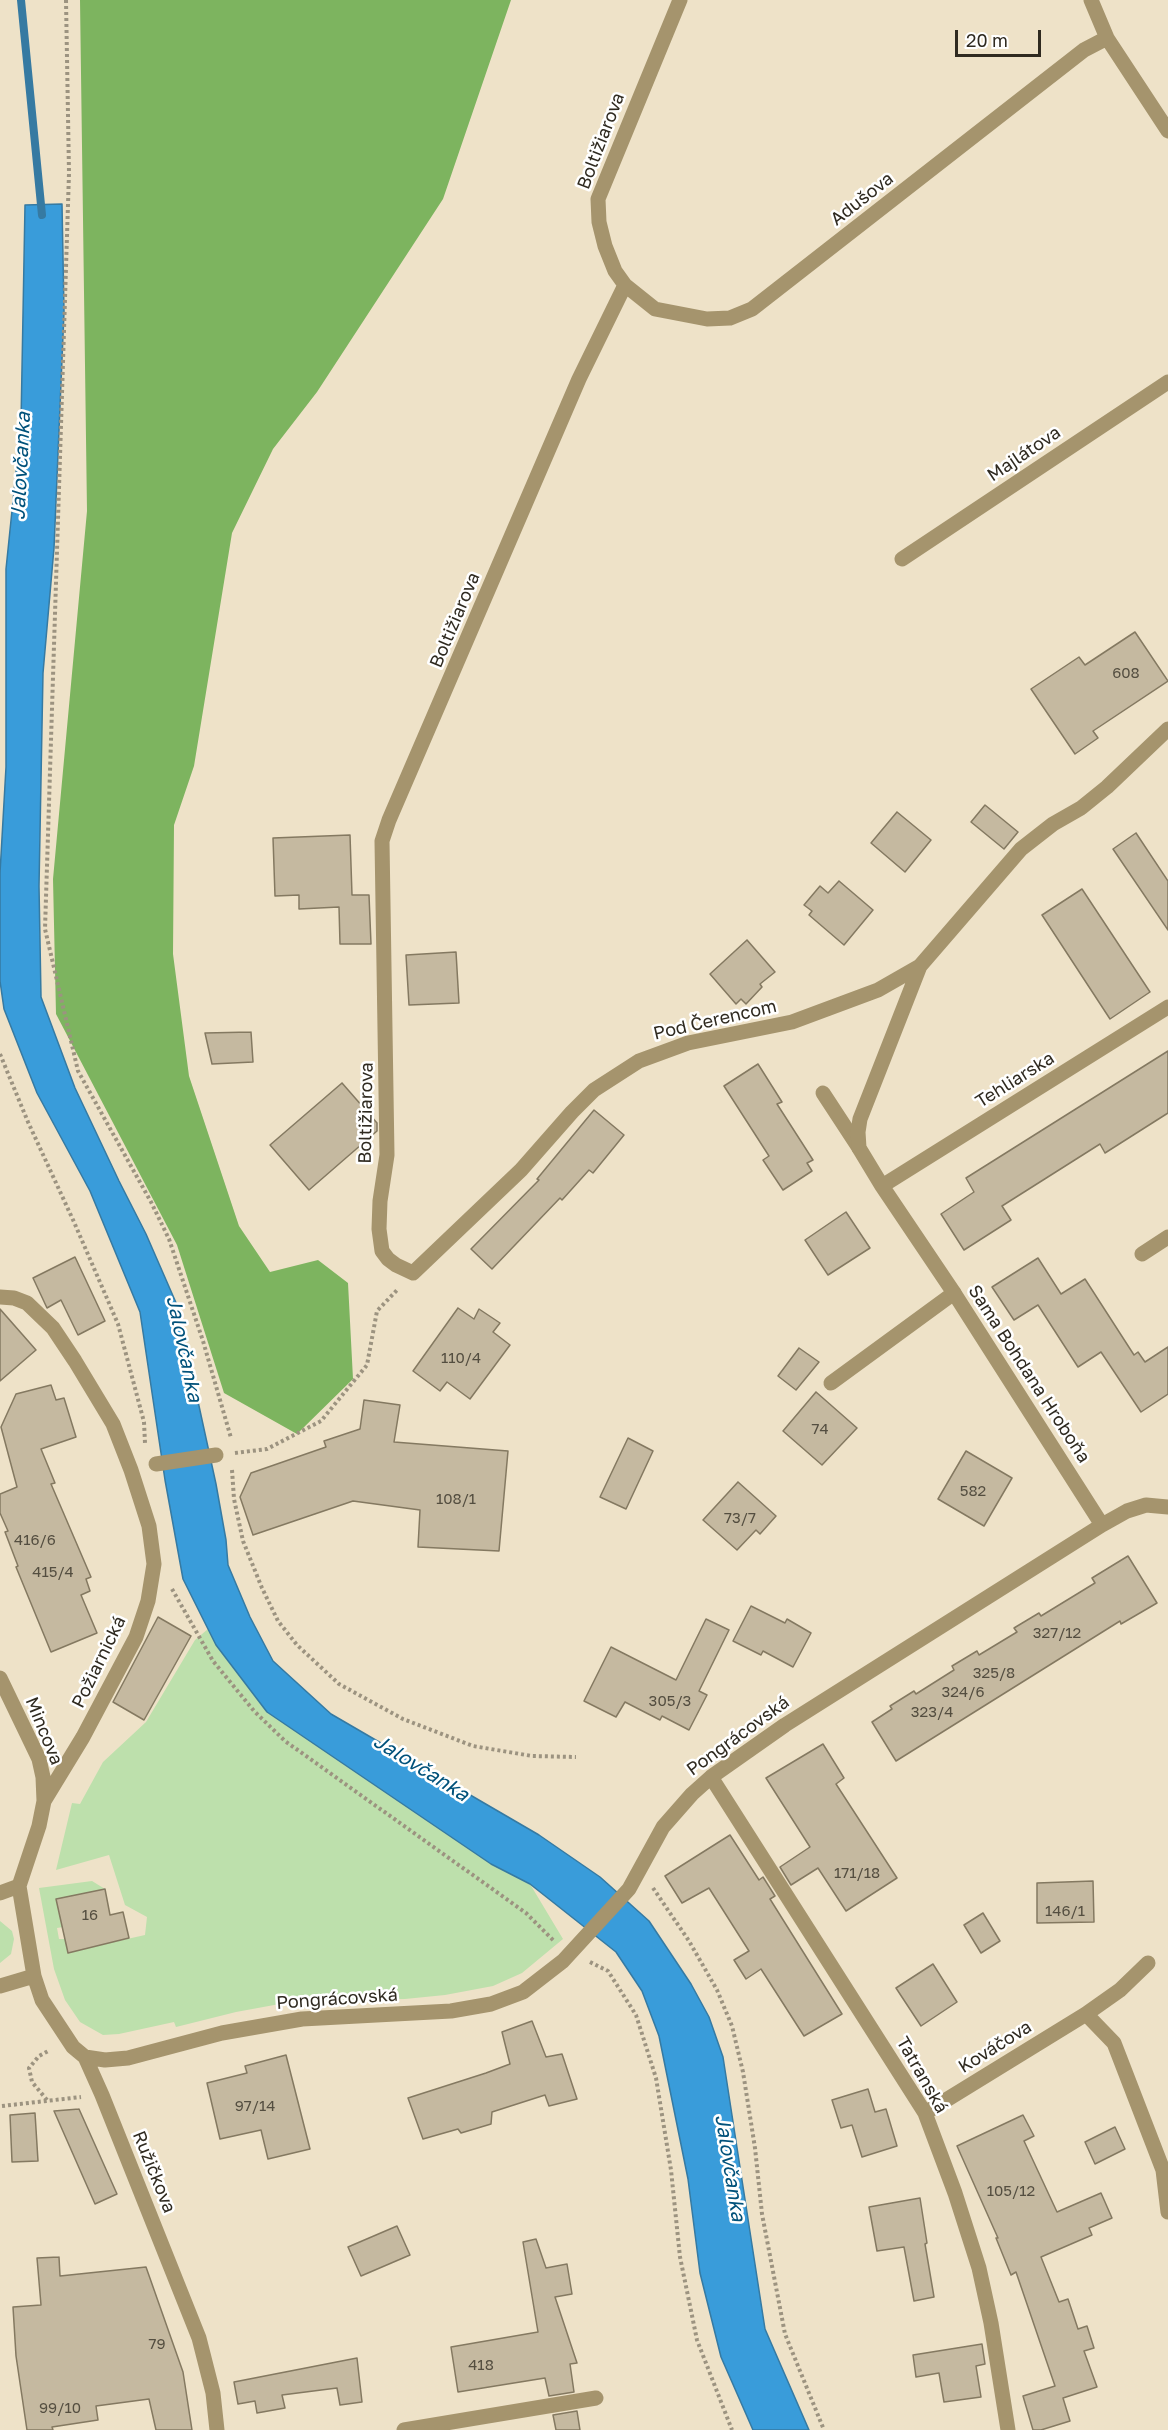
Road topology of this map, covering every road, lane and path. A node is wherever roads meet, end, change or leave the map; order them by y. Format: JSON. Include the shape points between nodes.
{"nodes":[{"id":1,"x":66,"y":0,"type":"edge"},
{"id":2,"x":680,"y":0,"type":"edge"},
{"id":3,"x":1091,"y":0,"type":"edge"},
{"id":4,"x":1107,"y":38,"type":"junction"},
{"id":5,"x":1168,"y":131,"type":"edge"},
{"id":6,"x":625,"y":285,"type":"junction"},
{"id":7,"x":1168,"y":382,"type":"edge"},
{"id":8,"x":902,"y":559,"type":"dead end"},
{"id":9,"x":1168,"y":729,"type":"edge"},
{"id":10,"x":921,"y":966,"type":"junction"},
{"id":11,"x":1168,"y":1007,"type":"edge"},
{"id":12,"x":0,"y":1054,"type":"edge"},
{"id":13,"x":823,"y":1093,"type":"dead end"},
{"id":14,"x":859,"y":1148,"type":"junction"},
{"id":15,"x":882,"y":1186,"type":"junction"},
{"id":16,"x":1168,"y":1237,"type":"edge"},
{"id":17,"x":1142,"y":1254,"type":"dead end"},
{"id":18,"x":413,"y":1273,"type":"junction"},
{"id":19,"x":954,"y":1293,"type":"junction"},
{"id":20,"x":0,"y":1298,"type":"edge"},
{"id":21,"x":831,"y":1383,"type":"dead end"},
{"id":22,"x":146,"y":1444,"type":"dead end"},
{"id":23,"x":232,"y":1453,"type":"junction"},
{"id":24,"x":216,"y":1455,"type":"dead end"},
{"id":25,"x":156,"y":1464,"type":"dead end"},
{"id":26,"x":1168,"y":1507,"type":"edge"},
{"id":27,"x":1102,"y":1525,"type":"junction"},
{"id":28,"x":154,"y":1564,"type":"junction"},
{"id":29,"x":0,"y":1678,"type":"edge"},
{"id":30,"x":576,"y":1756,"type":"dead end"},
{"id":31,"x":711,"y":1777,"type":"junction"},
{"id":32,"x":44,"y":1801,"type":"junction"},
{"id":33,"x":650,"y":1885,"type":"dead end"},
{"id":34,"x":19,"y":1886,"type":"junction"},
{"id":35,"x":0,"y":1893,"type":"edge"},
{"id":36,"x":555,"y":1942,"type":"dead end"},
{"id":37,"x":592,"y":1956,"type":"dead end"},
{"id":38,"x":1148,"y":1963,"type":"dead end"},
{"id":39,"x":34,"y":1976,"type":"junction"},
{"id":40,"x":0,"y":1986,"type":"edge"},
{"id":41,"x":1086,"y":2014,"type":"junction"},
{"id":42,"x":69,"y":2042,"type":"junction"},
{"id":43,"x":86,"y":2057,"type":"junction"},
{"id":44,"x":102,"y":2095,"type":"junction"},
{"id":45,"x":47,"y":2101,"type":"junction"},
{"id":46,"x":2,"y":2106,"type":"dead end"},
{"id":47,"x":925,"y":2114,"type":"junction"},
{"id":48,"x":1168,"y":2212,"type":"edge"},
{"id":49,"x":596,"y":2398,"type":"dead end"},
{"id":50,"x":217,"y":2430,"type":"edge"},
{"id":51,"x":404,"y":2430,"type":"edge"},
{"id":52,"x":732,"y":2430,"type":"edge"},
{"id":53,"x":824,"y":2430,"type":"edge"},
{"id":54,"x":1008,"y":2430,"type":"edge"}],
"edges":[{"from":1,"to":23,"type":"path","via":[[69,173],[45,929],[78,1071],[169,1239],[204,1341]]},
{"from":2,"to":6,"type":"street","name":"Boltižiarova","via":[[598,199],[598,222],[605,246]]},
{"from":3,"to":4,"type":"street"},
{"from":4,"to":5,"type":"street"},
{"from":4,"to":6,"type":"street","name":"Adušova","via":[[1056,71],[752,309],[730,318],[682,316],[655,309]]},
{"from":6,"to":18,"type":"street","name":"Boltižiarova","via":[[574,390],[382,842],[387,1155],[379,1229],[382,1251],[388,1259]]},
{"from":7,"to":8,"type":"street","name":"Majlátova"},
{"from":9,"to":10,"type":"street","name":"Pod Čerencom","via":[[1107,787],[1021,849]]},
{"from":10,"to":14,"type":"street","name":"Pod Čerencom","via":[[860,1119]]},
{"from":10,"to":18,"type":"street","name":"Pod Čerencom","via":[[878,990],[792,1022],[688,1043],[657,1052],[625,1068],[594,1090],[521,1170]]},
{"from":11,"to":15,"type":"street","name":"Tehliarska"},
{"from":12,"to":22,"type":"path","via":[[118,1324],[144,1422]]},
{"from":13,"to":14,"type":"street"},
{"from":14,"to":15,"type":"street"},
{"from":15,"to":19,"type":"street","name":"Sama Bohdana Hroboňa"},
{"from":16,"to":17,"type":"street"},
{"from":18,"to":23,"type":"path","via":[[378,1311],[367,1365],[321,1421],[267,1449]]},
{"from":19,"to":21,"type":"street"},
{"from":19,"to":27,"type":"street","name":"Sama Bohdana Hroboňa"},
{"from":20,"to":28,"type":"street","name":"Požiarnická","via":[[27,1303],[53,1328],[96,1394],[141,1497]]},
{"from":23,"to":30,"type":"path","via":[[234,1499],[243,1541],[262,1588],[278,1621],[324,1672],[370,1703],[473,1746],[532,1756]]},
{"from":24,"to":25,"type":"street"},
{"from":26,"to":27,"type":"street","via":[[1146,1505]]},
{"from":27,"to":31,"type":"street","name":"Pongrácovská","via":[[784,1725]]},
{"from":28,"to":32,"type":"street","name":"Požiarnická","via":[[148,1601],[136,1637]]},
{"from":28,"to":36,"type":"path","via":[[213,1661],[285,1741],[526,1913]]},
{"from":29,"to":32,"type":"street","name":"Mincova","via":[[39,1759]]},
{"from":31,"to":43,"type":"street","name":"Pongrácovská","via":[[663,1827],[629,1888],[563,1961],[523,1992],[491,2004],[451,2011],[293,2020],[222,2033],[128,2058]]},
{"from":31,"to":47,"type":"street","name":"Tatranská"},
{"from":32,"to":34,"type":"street","name":"Požiarnická"},
{"from":33,"to":53,"type":"path","via":[[717,1989],[732,2026],[743,2072],[762,2214],[785,2334]]},
{"from":34,"to":35,"type":"street"},
{"from":34,"to":39,"type":"street","name":"Požiarnická"},
{"from":37,"to":52,"type":"path","via":[[588,1961],[608,1971],[636,2015],[656,2078],[681,2258],[697,2340]]},
{"from":38,"to":41,"type":"street","name":"Kováčova","via":[[1120,1990]]},
{"from":39,"to":40,"type":"street"},
{"from":39,"to":42,"type":"street","name":"Ružičkova","via":[[42,2000]]},
{"from":41,"to":47,"type":"street","name":"Kováčova"},
{"from":41,"to":48,"type":"street","via":[[1114,2043],[1163,2170]]},
{"from":42,"to":43,"type":"street","name":"Ružičkova"},
{"from":42,"to":45,"type":"path","via":[[39,2056],[29,2068],[32,2082]]},
{"from":43,"to":44,"type":"street","name":"Ružičkova"},
{"from":44,"to":45,"type":"path"},
{"from":44,"to":50,"type":"street","name":"Ružičkova","via":[[199,2338],[213,2393]]},
{"from":45,"to":46,"type":"path"},
{"from":47,"to":54,"type":"street","name":"Tatranská","via":[[979,2268]]},
{"from":49,"to":51,"type":"street"}]}
